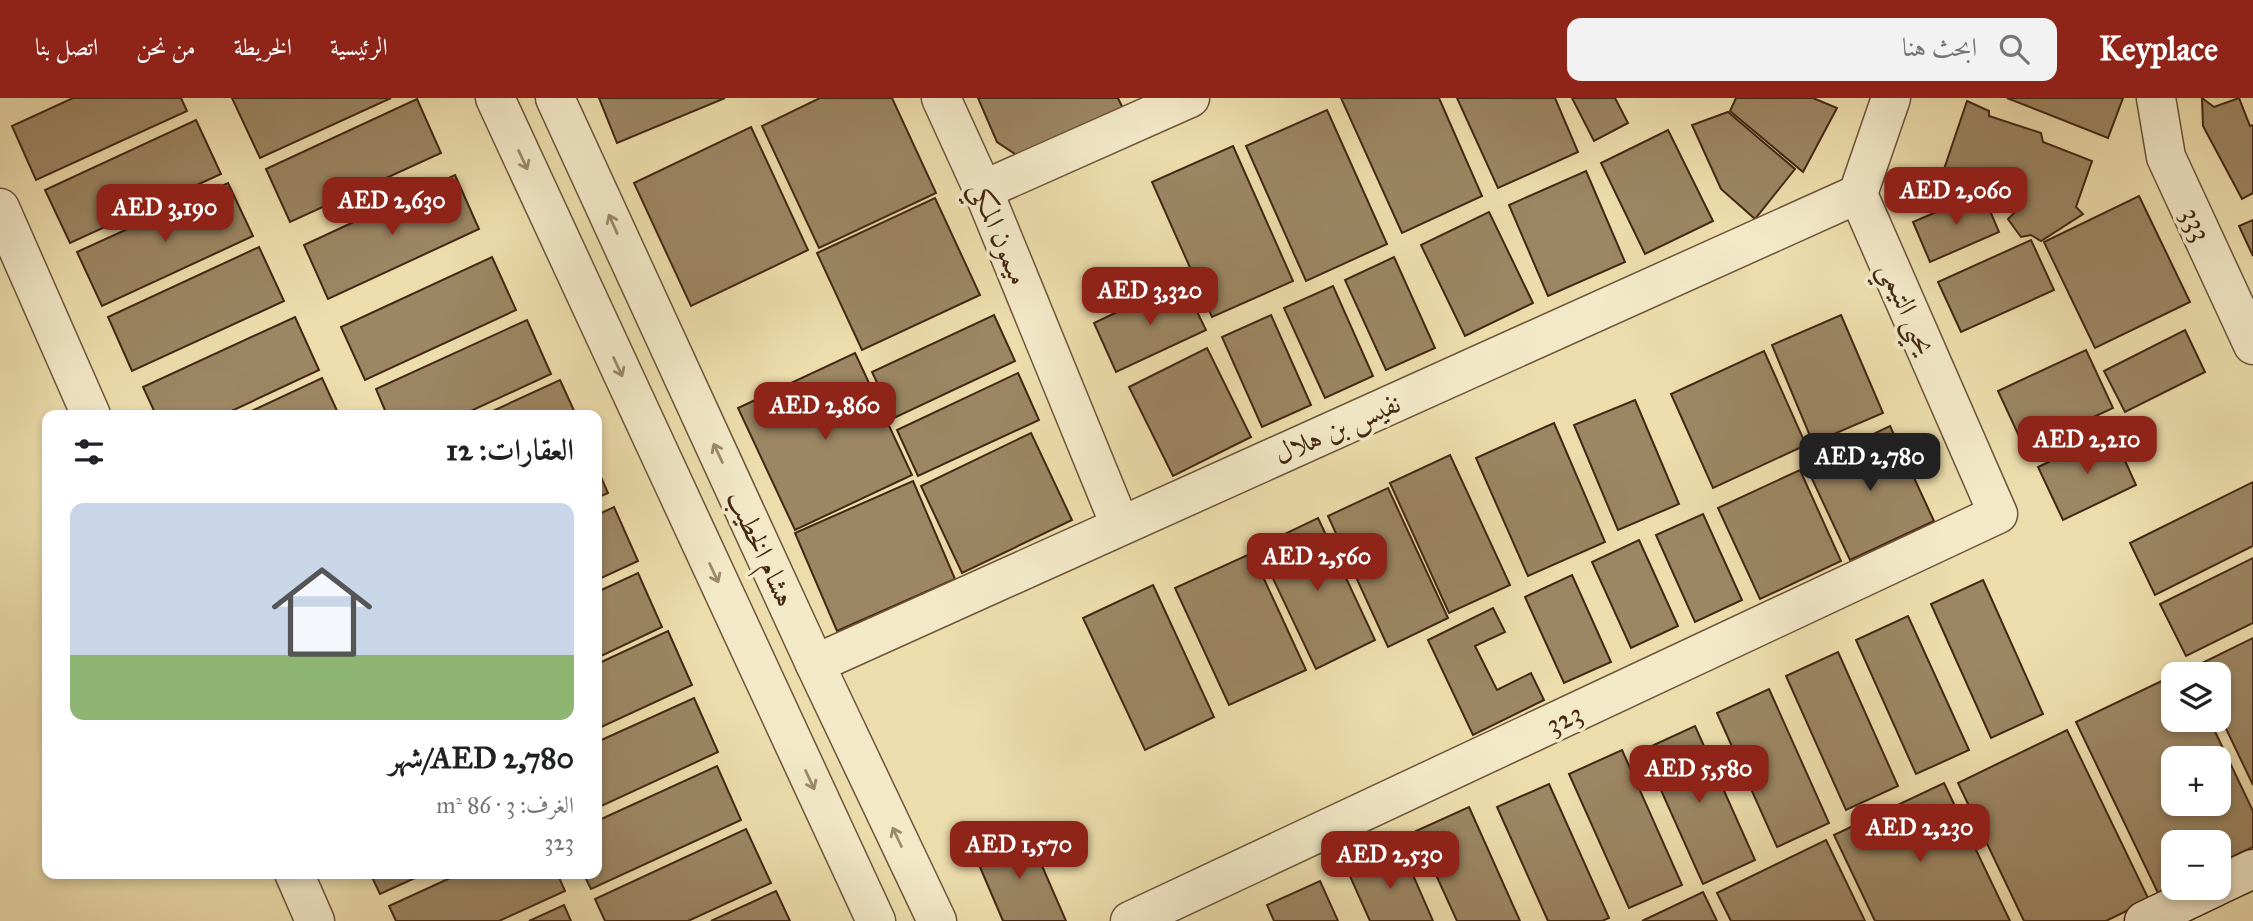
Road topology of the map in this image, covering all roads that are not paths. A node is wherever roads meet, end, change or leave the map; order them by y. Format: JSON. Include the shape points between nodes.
{"nodes":[{"id":1,"x":495,"y":98,"type":"edge"},
{"id":2,"x":555,"y":98,"type":"edge"},
{"id":3,"x":941,"y":98,"type":"edge"},
{"id":4,"x":1190,"y":98,"type":"edge"},
{"id":5,"x":1891,"y":98,"type":"edge"},
{"id":6,"x":2156,"y":98,"type":"edge"},
{"id":7,"x":983,"y":190,"type":"junction"},
{"id":8,"x":1858,"y":194,"type":"junction"},
{"id":9,"x":0,"y":208,"type":"edge"},
{"id":10,"x":636,"y":275,"type":"junction"},
{"id":11,"x":586,"y":298,"type":"junction"},
{"id":12,"x":2253,"y":345,"type":"edge"},
{"id":13,"x":89,"y":410,"type":"edge"},
{"id":14,"x":1998,"y":514,"type":"joint"},
{"id":15,"x":1120,"y":525,"type":"junction"},
{"id":16,"x":816,"y":664,"type":"junction"},
{"id":17,"x":2253,"y":869,"type":"edge"},
{"id":18,"x":297,"y":879,"type":"edge"},
{"id":19,"x":2231,"y":879,"type":"edge"},
{"id":20,"x":2188,"y":900,"type":"edge"},
{"id":21,"x":316,"y":921,"type":"edge"},
{"id":22,"x":876,"y":921,"type":"edge"},
{"id":23,"x":937,"y":921,"type":"edge"},
{"id":24,"x":1130,"y":921,"type":"edge"},
{"id":25,"x":2144,"y":921,"type":"edge"}],
"edges":[{"from":1,"to":11,"type":"street","name":"هشام الخطيب","one_way":true},
{"from":10,"to":2,"type":"street","name":"هشام الخطيب","one_way":true},
{"from":3,"to":7,"type":"street","name":"ميمون المكي"},
{"from":4,"to":7,"type":"street"},
{"from":5,"to":8,"type":"street"},
{"from":6,"to":12,"type":"street","name":"333","via":[[2166,157]]},
{"from":7,"to":15,"type":"street","name":"ميمون المكي"},
{"from":8,"to":14,"type":"street","name":"يحيى التيمي"},
{"from":8,"to":15,"type":"street","name":"نفيس بن هلال"},
{"from":9,"to":13,"type":"street"},
{"from":10,"to":11,"type":"street"},
{"from":16,"to":10,"type":"street","name":"هشام الخطيب","one_way":true},
{"from":11,"to":22,"type":"street","name":"هشام الخطيب","one_way":true},
{"from":14,"to":24,"type":"street","name":"323"},
{"from":15,"to":16,"type":"street","name":"نفيس بن هلال"},
{"from":23,"to":16,"type":"street","name":"هشام الخطيب","one_way":true},
{"from":17,"to":19,"type":"street"},
{"from":18,"to":21,"type":"street"},
{"from":20,"to":25,"type":"street"}]}
